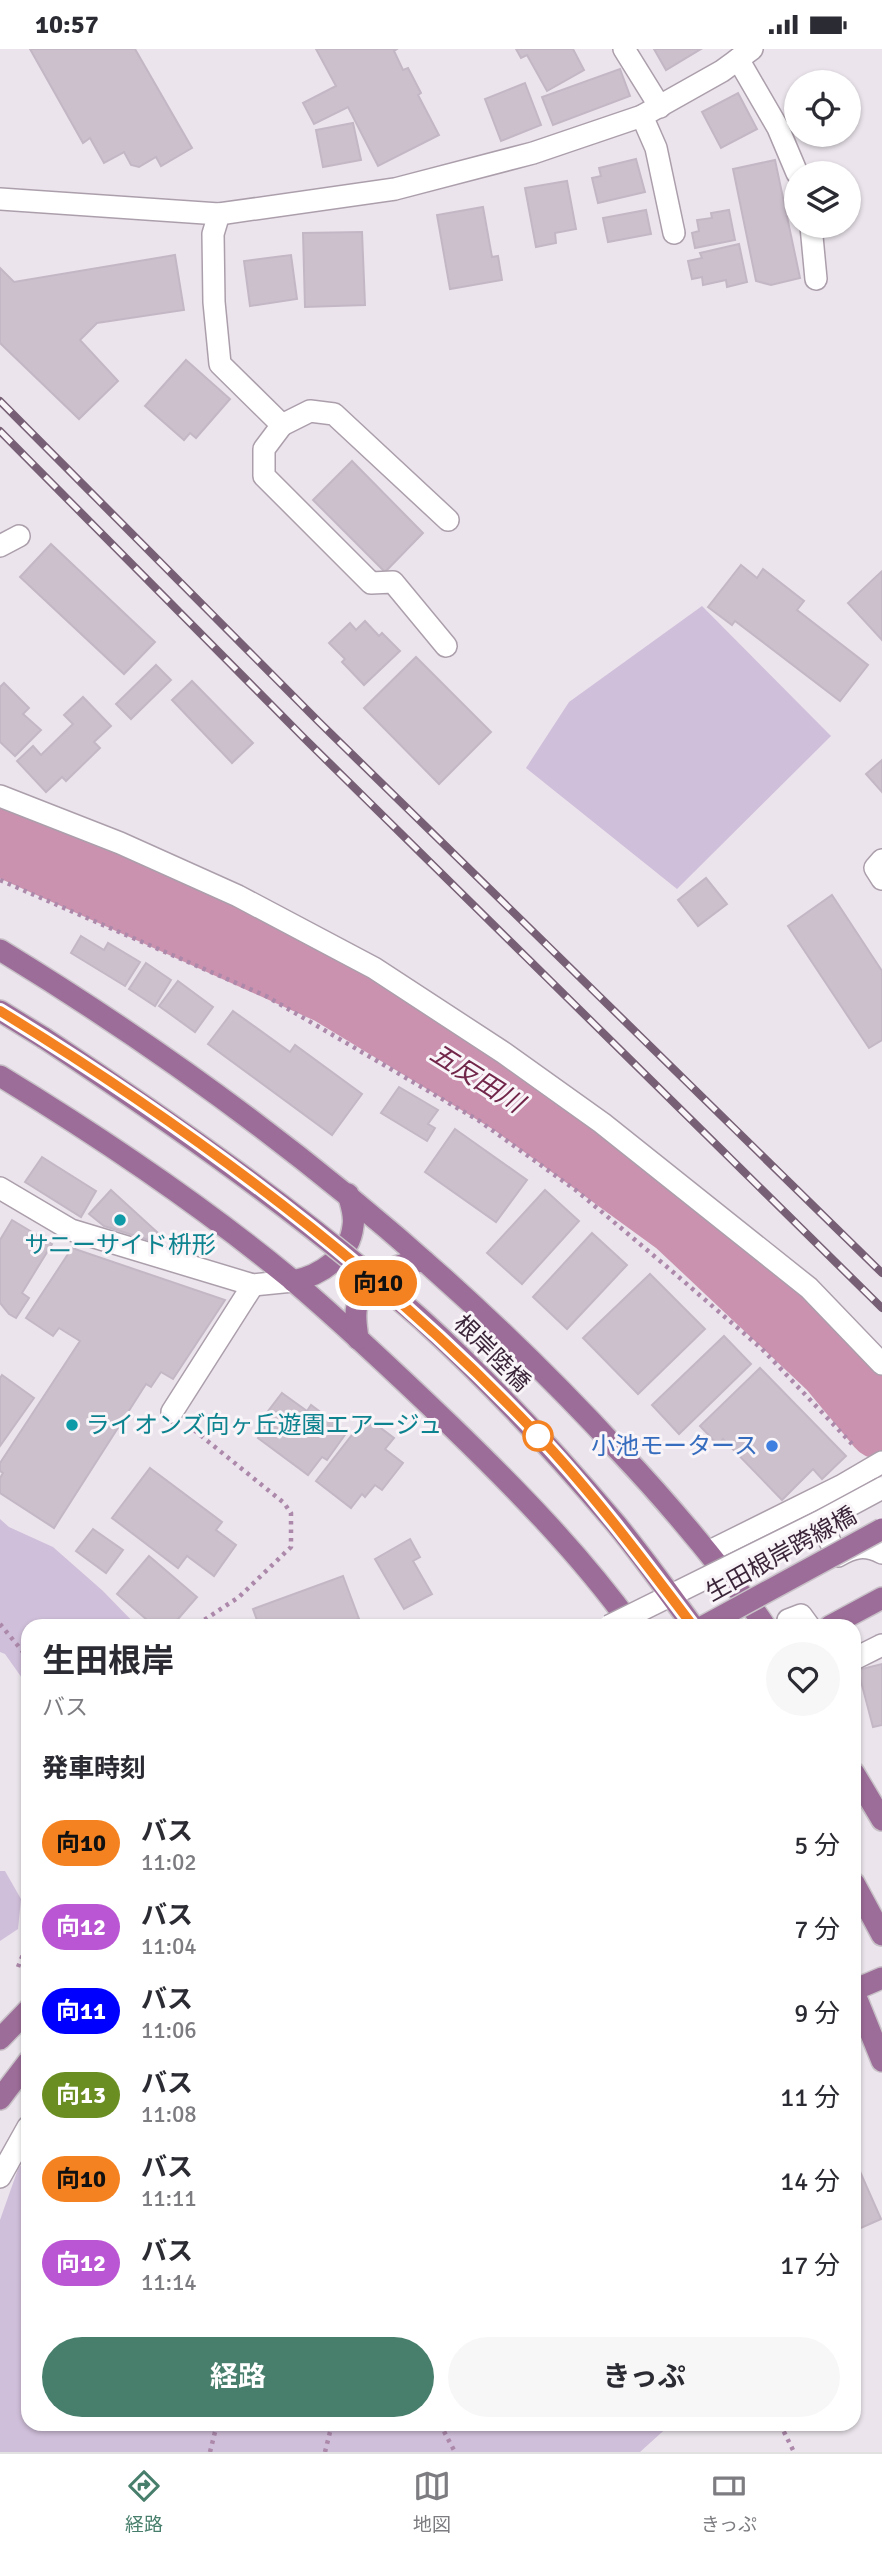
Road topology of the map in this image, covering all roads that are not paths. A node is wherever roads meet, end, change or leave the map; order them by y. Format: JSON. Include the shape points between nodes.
{"nodes":[{"id":1,"x":624,"y":49,"type":"edge"},
{"id":2,"x":747,"y":52,"type":"edge"},
{"id":3,"x":651,"y":112,"type":"junction"},
{"id":4,"x":792,"y":161,"type":"edge"},
{"id":5,"x":0,"y":199,"type":"edge"},
{"id":6,"x":219,"y":214,"type":"junction"},
{"id":7,"x":674,"y":233,"type":"dead end"},
{"id":8,"x":812,"y":238,"type":"edge"},
{"id":9,"x":816,"y":279,"type":"dead end"},
{"id":10,"x":282,"y":425,"type":"junction"},
{"id":11,"x":448,"y":520,"type":"dead end"},
{"id":12,"x":446,"y":646,"type":"dead end"},
{"id":13,"x":0,"y":796,"type":"edge"},
{"id":14,"x":882,"y":860,"type":"edge"},
{"id":15,"x":882,"y":879,"type":"edge"},
{"id":16,"x":0,"y":950,"type":"edge"},
{"id":17,"x":0,"y":1011,"type":"edge"},
{"id":18,"x":0,"y":1076,"type":"edge"},
{"id":19,"x":1,"y":1190,"type":"edge"},
{"id":20,"x":348,"y":1194,"type":"junction"},
{"id":21,"x":424,"y":1261,"type":"junction"},
{"id":22,"x":293,"y":1281,"type":"junction"},
{"id":23,"x":253,"y":1285,"type":"junction"},
{"id":24,"x":359,"y":1339,"type":"junction"},
{"id":25,"x":882,"y":1364,"type":"edge"},
{"id":26,"x":172,"y":1412,"type":"road end"},
{"id":27,"x":877,"y":1465,"type":"edge"},
{"id":28,"x":882,"y":1488,"type":"edge"},
{"id":29,"x":819,"y":1523,"type":"junction"},
{"id":30,"x":882,"y":1529,"type":"edge"},
{"id":31,"x":708,"y":1552,"type":"junction"},
{"id":32,"x":882,"y":1553,"type":"edge"},
{"id":33,"x":882,"y":1598,"type":"edge"},
{"id":34,"x":623,"y":1619,"type":"edge"},
{"id":35,"x":626,"y":1619,"type":"edge"},
{"id":36,"x":688,"y":1619,"type":"edge"},
{"id":37,"x":717,"y":1619,"type":"edge"},
{"id":38,"x":760,"y":1619,"type":"edge"},
{"id":39,"x":843,"y":1619,"type":"edge"},
{"id":40,"x":882,"y":1645,"type":"edge"},
{"id":41,"x":861,"y":1656,"type":"edge"},
{"id":42,"x":861,"y":1785,"type":"edge"},
{"id":43,"x":882,"y":1820,"type":"edge"},
{"id":44,"x":861,"y":1896,"type":"edge"},
{"id":45,"x":882,"y":1935,"type":"edge"},
{"id":46,"x":882,"y":1978,"type":"edge"},
{"id":47,"x":861,"y":1988,"type":"edge"},
{"id":48,"x":861,"y":2008,"type":"edge"},
{"id":49,"x":21,"y":2017,"type":"edge"},
{"id":50,"x":0,"y":2039,"type":"edge"},
{"id":51,"x":882,"y":2061,"type":"edge"},
{"id":52,"x":21,"y":2071,"type":"edge"},
{"id":53,"x":0,"y":2099,"type":"edge"},
{"id":54,"x":21,"y":2140,"type":"edge"},
{"id":55,"x":0,"y":2177,"type":"edge"}],
"edges":[{"from":1,"to":3,"type":"street"},
{"from":2,"to":3,"type":"street"},
{"from":2,"to":4,"type":"street"},
{"from":3,"to":6,"type":"street","via":[[533,153],[395,189]]},
{"from":3,"to":7,"type":"street"},
{"from":5,"to":6,"type":"street"},
{"from":6,"to":10,"type":"street","via":[[213,234],[220,364]]},
{"from":8,"to":9,"type":"street"},
{"from":10,"to":11,"type":"street","via":[[310,411],[334,414]]},
{"from":10,"to":12,"type":"street","via":[[264,449],[264,476],[372,583],[393,582]]},
{"from":13,"to":25,"type":"street","via":[[237,896],[374,968],[603,1123],[810,1288]]},
{"from":14,"to":15,"type":"street","via":[[875,868]]},
{"from":16,"to":20,"type":"main road","via":[[70,992],[203,1085]]},
{"from":17,"to":36,"type":"main road","name":"根岸陸橋","bridge":true,"via":[[176,1125],[293,1213],[423,1321],[554,1454],[617,1525]]},
{"from":18,"to":22,"type":"main road","via":[[144,1170]]},
{"from":19,"to":23,"type":"street","via":[[71,1230]]},
{"from":20,"to":21,"type":"main road"},
{"from":20,"to":22,"type":"main road","via":[[354,1228],[348,1245],[321,1272]]},
{"from":21,"to":24,"type":"main road","via":[[395,1266],[365,1291],[357,1307]]},
{"from":21,"to":31,"type":"main road","via":[[508,1335],[571,1399]]},
{"from":22,"to":23,"type":"street"},
{"from":22,"to":24,"type":"main road"},
{"from":23,"to":26,"type":"street"},
{"from":24,"to":35,"type":"main road","via":[[499,1473],[574,1553]]},
{"from":27,"to":31,"type":"street"},
{"from":28,"to":29,"type":"street","bridge":true},
{"from":29,"to":32,"type":"street","bridge":true,"via":[[838,1556],[853,1547]]},
{"from":29,"to":34,"type":"street","bridge":true},
{"from":30,"to":37,"type":"main road","name":"生田根岸跨線橋","bridge":true},
{"from":31,"to":38,"type":"main road"},
{"from":33,"to":39,"type":"main road"},
{"from":40,"to":41,"type":"street"},
{"from":42,"to":43,"type":"main road"},
{"from":44,"to":45,"type":"main road"},
{"from":46,"to":47,"type":"main road"},
{"from":48,"to":51,"type":"main road"},
{"from":49,"to":50,"type":"main road"},
{"from":52,"to":53,"type":"main road"},
{"from":54,"to":55,"type":"street"}]}
